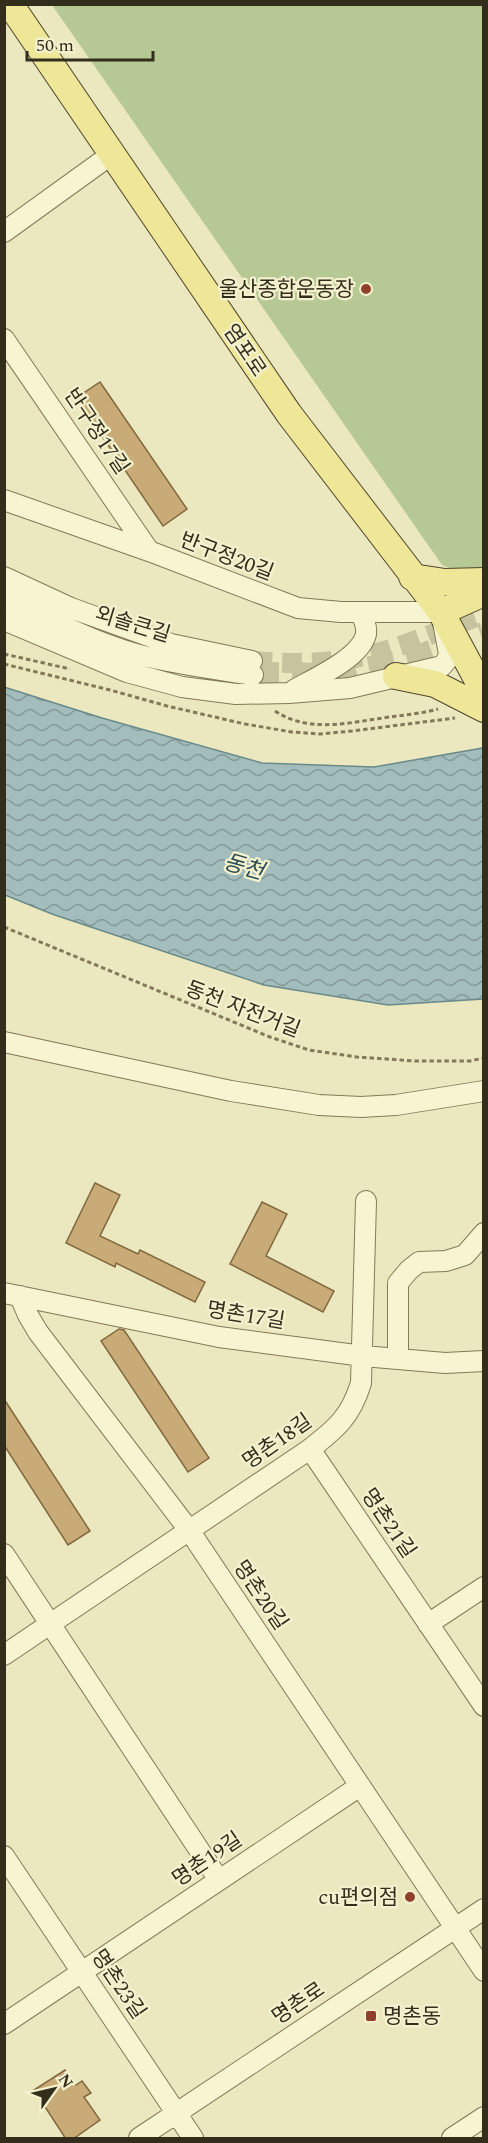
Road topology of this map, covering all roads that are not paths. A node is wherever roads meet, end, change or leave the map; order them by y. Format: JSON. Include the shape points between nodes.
{"nodes":[{"id":1,"x":10,"y":4,"type":"edge"},
{"id":2,"x":112,"y":154,"type":"junction"},
{"id":3,"x":4,"y":232,"type":"edge"},
{"id":4,"x":4,"y":339,"type":"edge"},
{"id":5,"x":4,"y":500,"type":"edge"},
{"id":6,"x":149,"y":551,"type":"junction"},
{"id":7,"x":412,"y":576,"type":"junction"},
{"id":8,"x":4,"y":577,"type":"edge"},
{"id":9,"x":483,"y":581,"type":"edge"},
{"id":10,"x":483,"y":593,"type":"edge"},
{"id":11,"x":4,"y":598,"type":"edge"},
{"id":12,"x":360,"y":612,"type":"junction"},
{"id":13,"x":441,"y":612,"type":"junction"},
{"id":14,"x":4,"y":620,"type":"edge"},
{"id":15,"x":474,"y":652,"type":"edge"},
{"id":16,"x":396,"y":676,"type":"junction"},
{"id":17,"x":483,"y":692,"type":"edge"},
{"id":18,"x":289,"y":693,"type":"junction"},
{"id":19,"x":483,"y":709,"type":"edge"},
{"id":20,"x":4,"y":1042,"type":"edge"},
{"id":21,"x":483,"y":1091,"type":"edge"},
{"id":22,"x":366,"y":1201,"type":"dead end"},
{"id":23,"x":483,"y":1233,"type":"edge"},
{"id":24,"x":12,"y":1294,"type":"edge"},
{"id":25,"x":363,"y":1356,"type":"junction"},
{"id":26,"x":398,"y":1359,"type":"junction"},
{"id":27,"x":483,"y":1361,"type":"edge"},
{"id":28,"x":310,"y":1449,"type":"junction"},
{"id":29,"x":189,"y":1530,"type":"junction"},
{"id":30,"x":4,"y":1554,"type":"edge"},
{"id":31,"x":483,"y":1587,"type":"edge"},
{"id":32,"x":51,"y":1623,"type":"junction"},
{"id":33,"x":428,"y":1624,"type":"junction"},
{"id":34,"x":4,"y":1655,"type":"edge"},
{"id":35,"x":483,"y":1706,"type":"edge"},
{"id":36,"x":360,"y":1786,"type":"junction"},
{"id":37,"x":4,"y":1856,"type":"edge"},
{"id":38,"x":219,"y":1880,"type":"junction"},
{"id":39,"x":483,"y":1909,"type":"edge"},
{"id":40,"x":454,"y":1928,"type":"junction"},
{"id":41,"x":483,"y":1971,"type":"edge"},
{"id":42,"x":82,"y":1972,"type":"junction"},
{"id":43,"x":4,"y":2024,"type":"edge"},
{"id":44,"x":176,"y":2114,"type":"junction"},
{"id":45,"x":483,"y":2117,"type":"edge"},
{"id":46,"x":140,"y":2139,"type":"edge"},
{"id":47,"x":193,"y":2139,"type":"edge"},
{"id":48,"x":452,"y":2139,"type":"edge"}],
"edges":[{"from":1,"to":2,"type":"main road","name":"염포로"},
{"from":2,"to":3,"type":"street"},
{"from":2,"to":7,"type":"main road","name":"염포로","via":[[289,414]]},
{"from":4,"to":6,"type":"street","name":"반구정17길"},
{"from":5,"to":6,"type":"street","name":"반구정20길"},
{"from":6,"to":12,"type":"street","name":"반구정20길","via":[[298,608]]},
{"from":7,"to":9,"type":"main road","via":[[445,582]]},
{"from":7,"to":13,"type":"main road","name":"염포로"},
{"from":8,"to":11,"type":"street","name":"외솔큰길","via":[[71,608],[253,668],[184,664],[134,653]]},
{"from":10,"to":13,"type":"main road"},
{"from":12,"to":13,"type":"street","name":"반구정20길"},
{"from":12,"to":18,"type":"street","via":[[366,622],[366,633],[357,651]]},
{"from":13,"to":15,"type":"main road","name":"염포로"},
{"from":13,"to":16,"type":"street","via":[[447,660],[442,666]]},
{"from":14,"to":18,"type":"street","via":[[127,672],[171,684],[236,694]]},
{"from":15,"to":17,"type":"main road","name":"염포로"},
{"from":16,"to":18,"type":"street","via":[[350,688]]},
{"from":16,"to":19,"type":"main road","via":[[435,684]]},
{"from":20,"to":21,"type":"street","via":[[231,1091],[319,1105],[396,1105]]},
{"from":22,"to":25,"type":"street","name":"명촌18길"},
{"from":23,"to":26,"type":"street","via":[[465,1255],[446,1261],[418,1262],[398,1284]]},
{"from":24,"to":25,"type":"street","name":"명촌17길","via":[[219,1337]]},
{"from":24,"to":29,"type":"street","name":"명촌20길"},
{"from":25,"to":26,"type":"street","name":"명촌17길"},
{"from":25,"to":28,"type":"street","name":"명촌18길","via":[[355,1403],[344,1420]]},
{"from":26,"to":27,"type":"street","name":"명촌17길"},
{"from":28,"to":29,"type":"street","name":"명촌18길"},
{"from":28,"to":33,"type":"street","name":"명촌21길"},
{"from":29,"to":32,"type":"street","name":"명촌18길"},
{"from":29,"to":36,"type":"street","name":"명촌20길"},
{"from":30,"to":32,"type":"street"},
{"from":31,"to":33,"type":"street"},
{"from":32,"to":34,"type":"street","name":"명촌18길"},
{"from":32,"to":38,"type":"street"},
{"from":33,"to":35,"type":"street","name":"명촌21길"},
{"from":36,"to":38,"type":"street","name":"명촌19길"},
{"from":36,"to":40,"type":"street","name":"명촌20길"},
{"from":37,"to":42,"type":"street","name":"명촌23길"},
{"from":38,"to":42,"type":"street","name":"명촌19길"},
{"from":39,"to":40,"type":"street","name":"명촌로"},
{"from":40,"to":41,"type":"street","name":"명촌20길"},
{"from":40,"to":44,"type":"street","name":"명촌로"},
{"from":42,"to":43,"type":"street","name":"명촌19길"},
{"from":42,"to":44,"type":"street","name":"명촌23길"},
{"from":44,"to":46,"type":"street","name":"명촌로"},
{"from":44,"to":47,"type":"street","name":"명촌23길"},
{"from":45,"to":48,"type":"street"}]}
